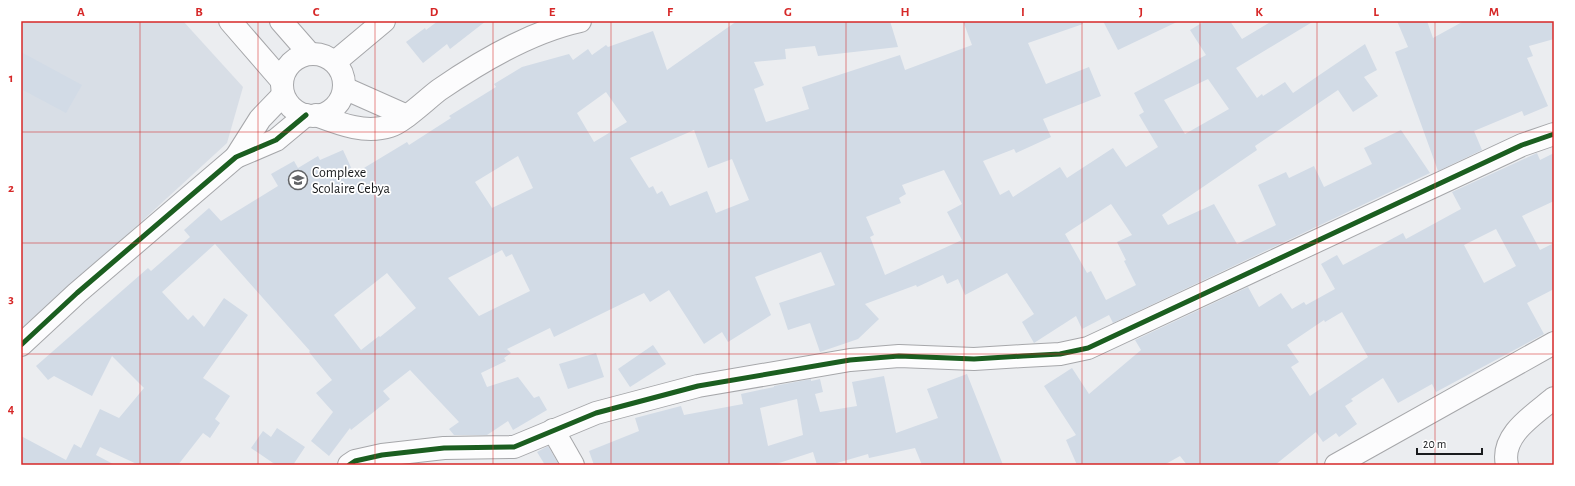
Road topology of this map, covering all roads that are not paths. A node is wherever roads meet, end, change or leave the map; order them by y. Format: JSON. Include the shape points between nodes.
{"nodes":[{"id":1,"x":230,"y":21,"type":"edge"},
{"id":2,"x":281,"y":21,"type":"edge"},
{"id":3,"x":384,"y":21,"type":"edge"},
{"id":4,"x":580,"y":21,"type":"edge"},
{"id":5,"x":309,"y":53,"type":"junction"},
{"id":6,"x":335,"y":62,"type":"junction"},
{"id":7,"x":283,"y":88,"type":"junction"},
{"id":8,"x":344,"y":88,"type":"junction"},
{"id":9,"x":311,"y":115,"type":"junction"},
{"id":10,"x":407,"y":116,"type":"junction"},
{"id":11,"x":1554,"y":134,"type":"edge"},
{"id":12,"x":236,"y":157,"type":"junction"},
{"id":13,"x":1554,"y":343,"type":"edge"},
{"id":14,"x":21,"y":345,"type":"edge"},
{"id":15,"x":1554,"y":398,"type":"edge"},
{"id":16,"x":553,"y":430,"type":"junction"},
{"id":17,"x":509,"y":456,"type":"edge"},
{"id":18,"x":349,"y":465,"type":"edge"},
{"id":19,"x":573,"y":465,"type":"edge"},
{"id":20,"x":1336,"y":465,"type":"edge"},
{"id":21,"x":1507,"y":465,"type":"edge"}],
"edges":[{"from":1,"to":7,"type":"street"},
{"from":2,"to":5,"type":"street"},
{"from":3,"to":6,"type":"street"},
{"from":4,"to":10,"type":"street","via":[[517,43],[438,91]]},
{"from":5,"to":6,"type":"street","via":[[323,55]]},
{"from":5,"to":7,"type":"street","via":[[296,58],[286,68]]},
{"from":6,"to":8,"type":"street","via":[[342,74]]},
{"from":7,"to":9,"type":"street","via":[[291,107]]},
{"from":7,"to":12,"type":"street"},
{"from":8,"to":9,"type":"street","via":[[340,101],[330,111]]},
{"from":8,"to":10,"type":"street"},
{"from":9,"to":10,"type":"street","via":[[348,127],[372,129],[392,126]]},
{"from":9,"to":12,"type":"street","via":[[276,140]]},
{"from":11,"to":16,"type":"street","via":[[1522,145],[1088,348],[1060,354],[1023,356],[900,356],[850,360],[698,386],[596,413]]},
{"from":12,"to":14,"type":"street","via":[[77,293]]},
{"from":13,"to":20,"type":"street"},
{"from":15,"to":21,"type":"street","via":[[1508,442],[1505,459]]},
{"from":16,"to":17,"type":"street"},
{"from":16,"to":19,"type":"street"},
{"from":17,"to":18,"type":"street","via":[[444,448],[382,456],[355,461]]}]}
